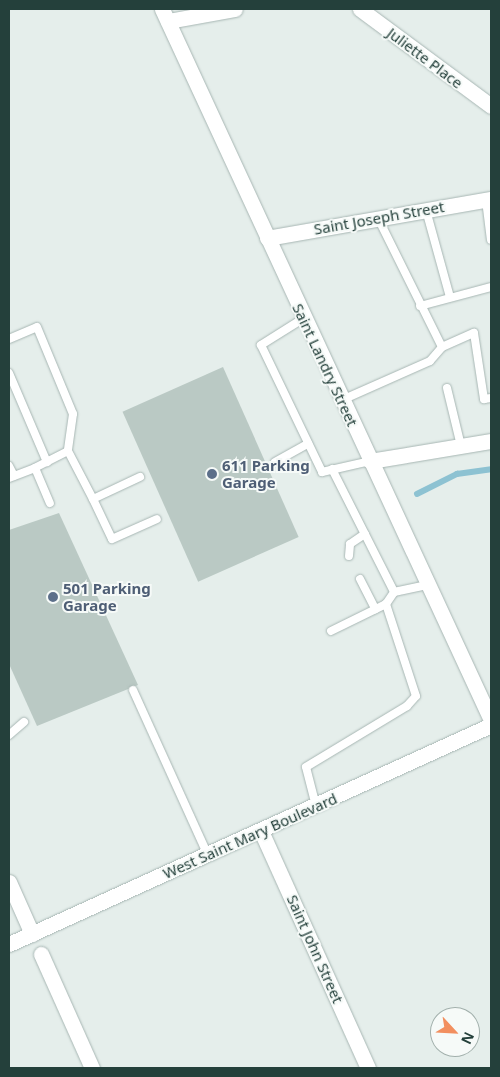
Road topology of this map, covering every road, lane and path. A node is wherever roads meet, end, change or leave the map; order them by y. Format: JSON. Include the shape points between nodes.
{"nodes":[{"id":1,"x":235,"y":9,"type":"edge"},
{"id":2,"x":360,"y":9,"type":"edge"},
{"id":3,"x":165,"y":15,"type":"edge"},
{"id":4,"x":491,"y":106,"type":"edge"},
{"id":5,"x":488,"y":199,"type":"edge"},
{"id":6,"x":426,"y":210,"type":"junction"},
{"id":7,"x":378,"y":218,"type":"junction"},
{"id":8,"x":267,"y":238,"type":"junction"},
{"id":9,"x":491,"y":240,"type":"edge"},
{"id":10,"x":491,"y":287,"type":"edge"},
{"id":11,"x":450,"y":297,"type":"junction"},
{"id":12,"x":420,"y":306,"type":"junction"},
{"id":13,"x":304,"y":318,"type":"junction"},
{"id":14,"x":9,"y":339,"type":"edge"},
{"id":15,"x":442,"y":347,"type":"junction"},
{"id":16,"x":9,"y":373,"type":"edge"},
{"id":17,"x":447,"y":388,"type":"dead end"},
{"id":18,"x":491,"y":398,"type":"edge"},
{"id":19,"x":342,"y":400,"type":"junction"},
{"id":20,"x":491,"y":441,"type":"edge"},
{"id":21,"x":308,"y":444,"type":"junction"},
{"id":22,"x":461,"y":446,"type":"junction"},
{"id":23,"x":68,"y":451,"type":"junction"},
{"id":24,"x":370,"y":461,"type":"junction"},
{"id":25,"x":47,"y":462,"type":"junction"},
{"id":26,"x":275,"y":462,"type":"dead end"},
{"id":27,"x":9,"y":466,"type":"edge"},
{"id":28,"x":35,"y":468,"type":"junction"},
{"id":29,"x":332,"y":469,"type":"junction"},
{"id":30,"x":11,"y":477,"type":"edge"},
{"id":31,"x":140,"y":477,"type":"dead end"},
{"id":32,"x":93,"y":499,"type":"junction"},
{"id":33,"x":50,"y":503,"type":"dead end"},
{"id":34,"x":157,"y":519,"type":"dead end"},
{"id":35,"x":365,"y":534,"type":"junction"},
{"id":36,"x":349,"y":556,"type":"dead end"},
{"id":37,"x":360,"y":579,"type":"dead end"},
{"id":38,"x":428,"y":585,"type":"junction"},
{"id":39,"x":394,"y":592,"type":"junction"},
{"id":40,"x":386,"y":604,"type":"junction"},
{"id":41,"x":375,"y":609,"type":"junction"},
{"id":42,"x":331,"y":631,"type":"dead end"},
{"id":43,"x":133,"y":690,"type":"dead end"},
{"id":44,"x":491,"y":720,"type":"edge"},
{"id":45,"x":24,"y":722,"type":"dead end"},
{"id":46,"x":491,"y":725,"type":"edge"},
{"id":47,"x":9,"y":735,"type":"edge"},
{"id":48,"x":316,"y":806,"type":"junction"},
{"id":49,"x":262,"y":831,"type":"junction"},
{"id":50,"x":208,"y":855,"type":"junction"},
{"id":51,"x":9,"y":882,"type":"edge"},
{"id":52,"x":32,"y":934,"type":"junction"},
{"id":53,"x":9,"y":944,"type":"edge"},
{"id":54,"x":41,"y":954,"type":"dead end"},
{"id":55,"x":92,"y":1068,"type":"edge"},
{"id":56,"x":368,"y":1068,"type":"edge"}],
"edges":[{"from":1,"to":3,"type":"street"},
{"from":2,"to":4,"type":"street","name":"Juliette Place"},
{"from":3,"to":8,"type":"street","name":"Saint Landry Street"},
{"from":5,"to":6,"type":"street","name":"Saint Joseph Street"},
{"from":5,"to":9,"type":"lane"},
{"from":6,"to":7,"type":"street","name":"Saint Joseph Street"},
{"from":6,"to":11,"type":"lane"},
{"from":7,"to":8,"type":"street","name":"Saint Joseph Street"},
{"from":7,"to":12,"type":"lane"},
{"from":8,"to":13,"type":"street","name":"Saint Landry Street"},
{"from":10,"to":11,"type":"lane"},
{"from":11,"to":12,"type":"lane"},
{"from":12,"to":15,"type":"lane"},
{"from":13,"to":19,"type":"street","name":"Saint Landry Street"},
{"from":13,"to":21,"type":"lane","via":[[262,345]]},
{"from":14,"to":23,"type":"lane","via":[[38,327],[73,414]]},
{"from":15,"to":18,"type":"lane","via":[[474,334],[484,399]]},
{"from":15,"to":19,"type":"lane","via":[[430,361]]},
{"from":16,"to":25,"type":"lane"},
{"from":17,"to":22,"type":"lane"},
{"from":19,"to":24,"type":"street","name":"Saint Landry Street"},
{"from":20,"to":22,"type":"street"},
{"from":21,"to":26,"type":"lane"},
{"from":21,"to":29,"type":"lane","via":[[322,472]]},
{"from":22,"to":24,"type":"street"},
{"from":23,"to":25,"type":"lane"},
{"from":23,"to":32,"type":"lane"},
{"from":24,"to":29,"type":"lane"},
{"from":24,"to":38,"type":"street","name":"Saint Landry Street"},
{"from":25,"to":28,"type":"lane"},
{"from":27,"to":30,"type":"lane"},
{"from":28,"to":30,"type":"lane"},
{"from":28,"to":33,"type":"lane"},
{"from":29,"to":35,"type":"lane"},
{"from":31,"to":32,"type":"lane"},
{"from":32,"to":34,"type":"lane","via":[[112,539]]},
{"from":35,"to":36,"type":"lane","via":[[350,544]]},
{"from":35,"to":39,"type":"lane"},
{"from":37,"to":41,"type":"lane"},
{"from":38,"to":39,"type":"lane"},
{"from":38,"to":44,"type":"street","name":"Saint Landry Street"},
{"from":39,"to":40,"type":"lane"},
{"from":40,"to":41,"type":"lane"},
{"from":40,"to":48,"type":"lane","via":[[416,696],[407,706],[306,767]]},
{"from":41,"to":42,"type":"lane"},
{"from":43,"to":50,"type":"lane"},
{"from":45,"to":47,"type":"lane"},
{"from":46,"to":48,"type":"street","name":"West Saint Mary Boulevard"},
{"from":48,"to":49,"type":"street","name":"West Saint Mary Boulevard"},
{"from":49,"to":50,"type":"street","name":"West Saint Mary Boulevard"},
{"from":49,"to":56,"type":"street","name":"Saint John Street"},
{"from":50,"to":52,"type":"street","name":"West Saint Mary Boulevard"},
{"from":51,"to":52,"type":"street"},
{"from":52,"to":53,"type":"street","name":"West Saint Mary Boulevard"},
{"from":54,"to":55,"type":"street"}]}
